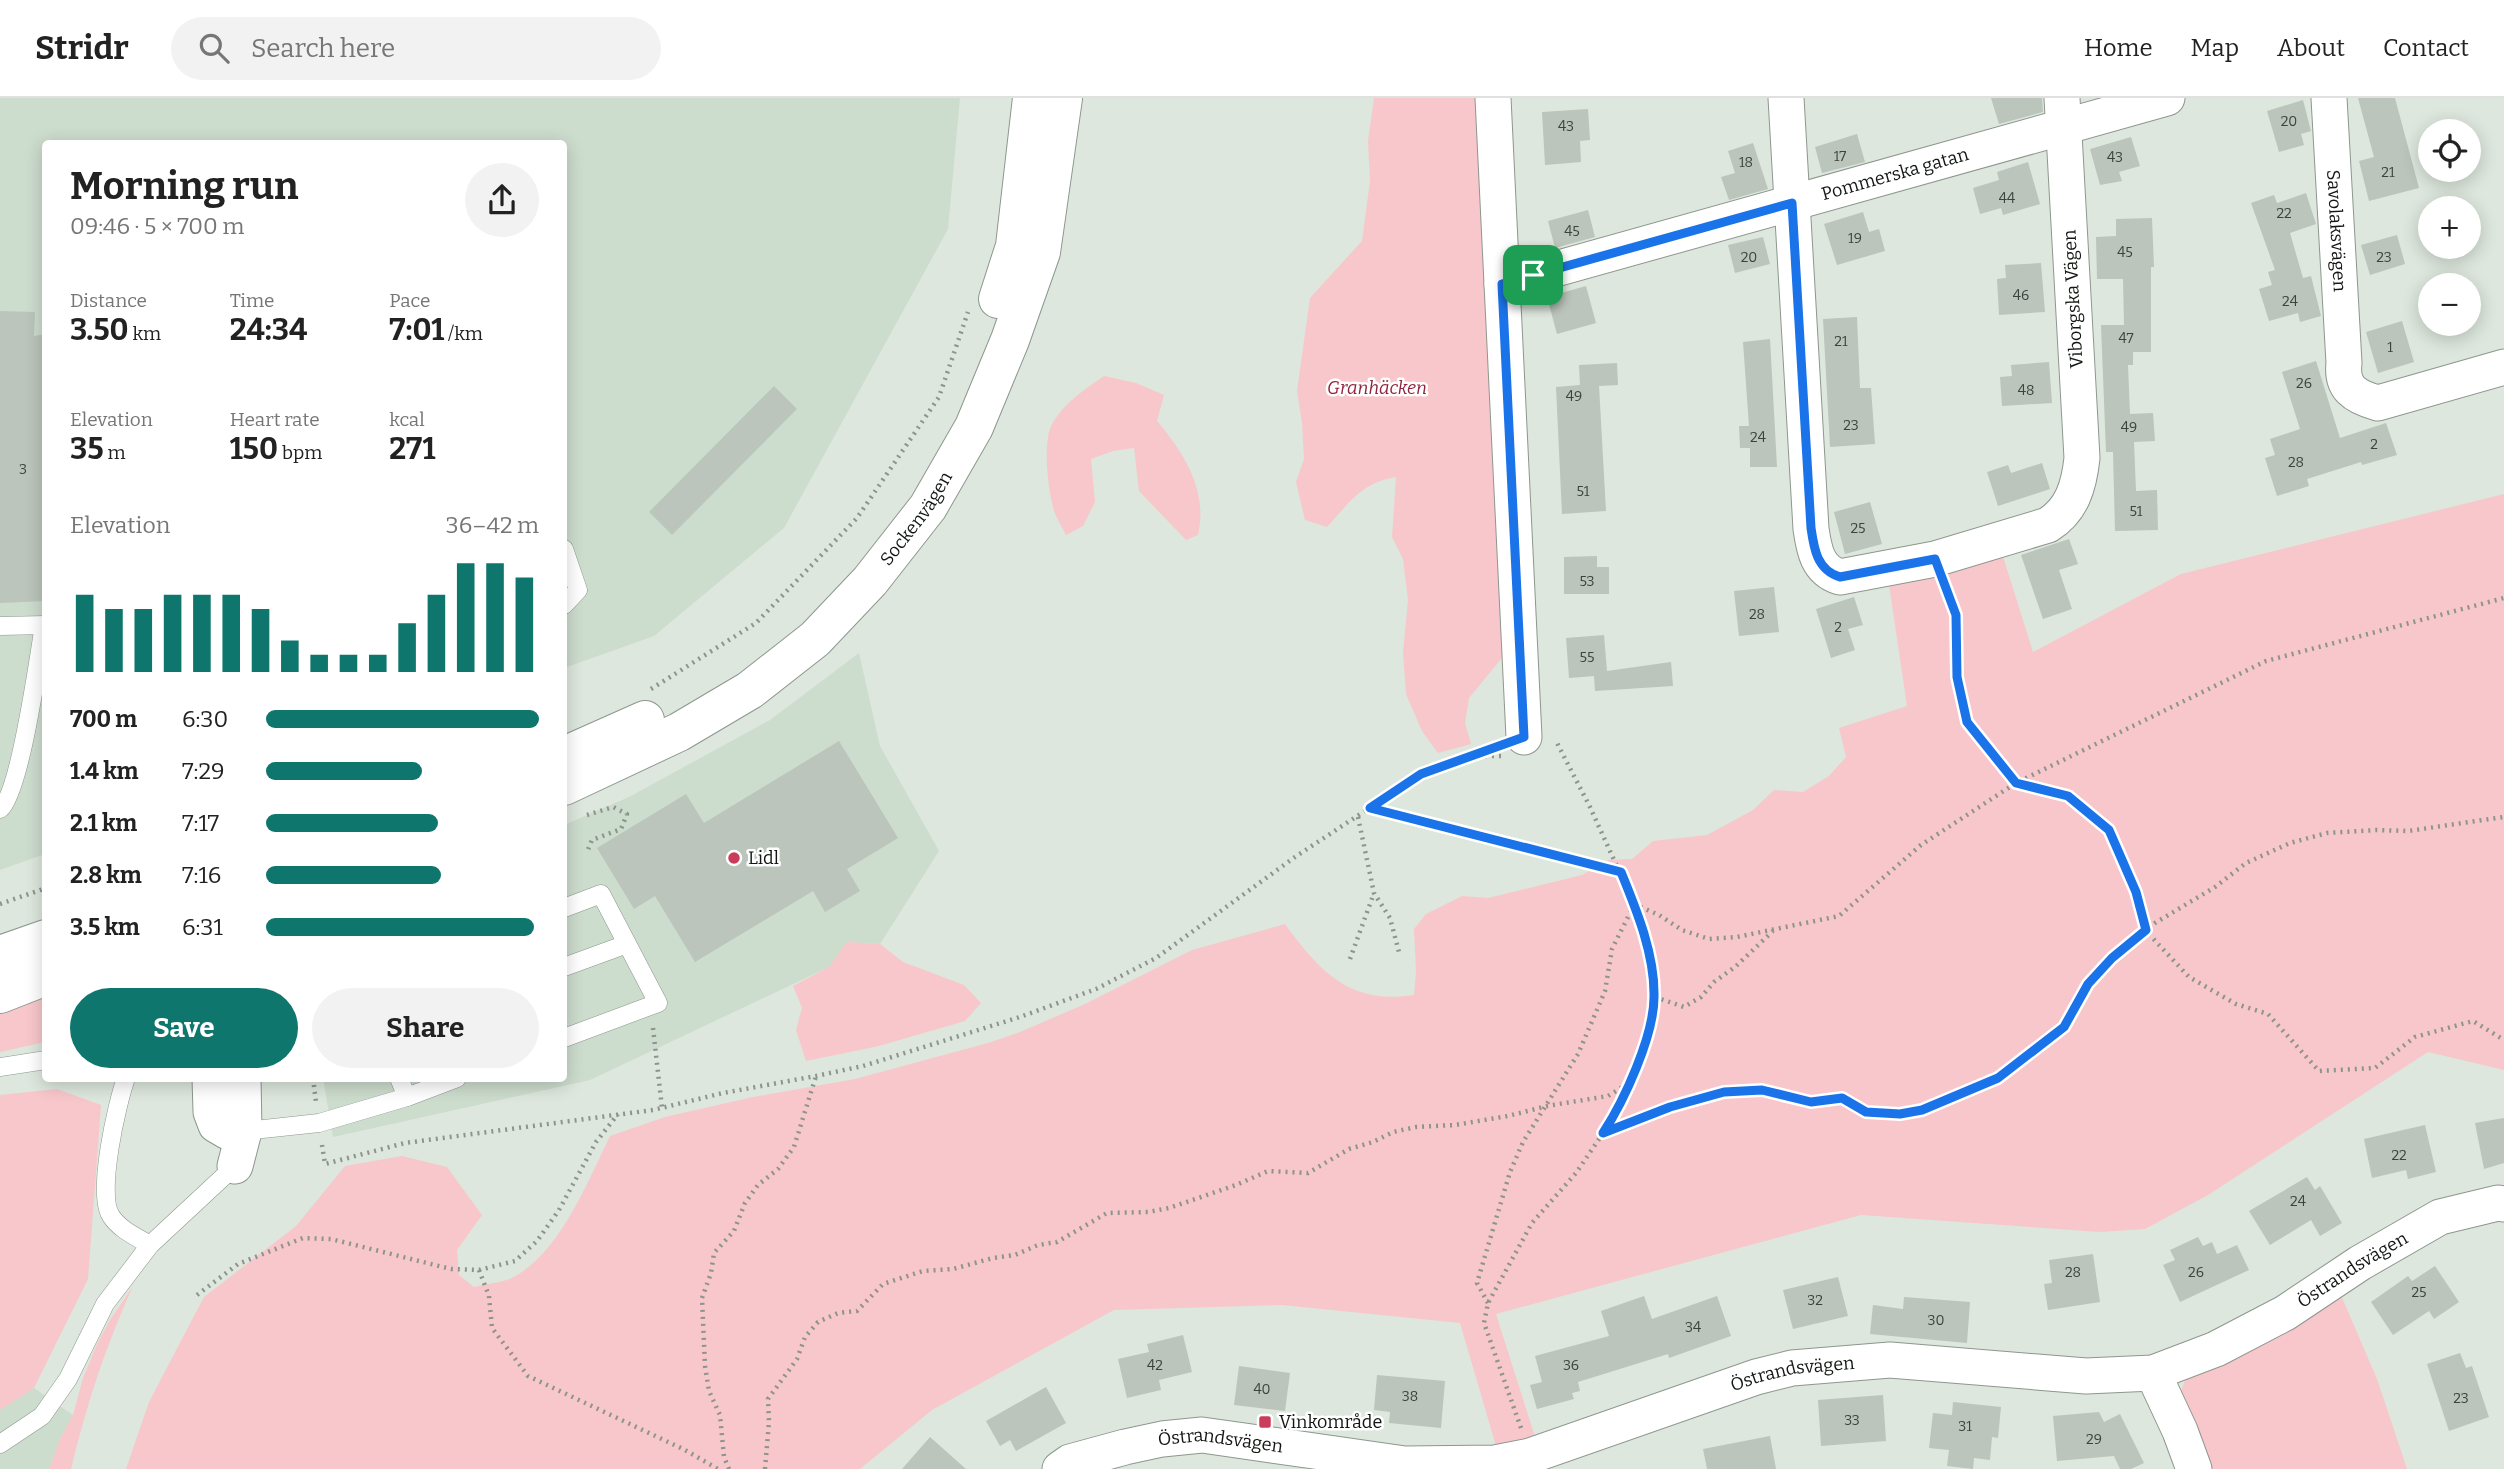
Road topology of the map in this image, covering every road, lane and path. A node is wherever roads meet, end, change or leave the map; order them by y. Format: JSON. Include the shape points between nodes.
{"nodes":[{"id":1,"x":1032,"y":98,"type":"edge"},
{"id":2,"x":1063,"y":98,"type":"edge"},
{"id":3,"x":1493,"y":98,"type":"edge"},
{"id":4,"x":1786,"y":98,"type":"edge"},
{"id":5,"x":2166,"y":98,"type":"edge"},
{"id":6,"x":2329,"y":98,"type":"edge"},
{"id":7,"x":2062,"y":112,"type":"edge"},
{"id":8,"x":1792,"y":203,"type":"junction"},
{"id":9,"x":1502,"y":284,"type":"junction"},
{"id":10,"x":972,"y":300,"type":"dead end"},
{"id":11,"x":2504,"y":367,"type":"edge"},
{"id":12,"x":567,"y":558,"type":"edge"},
{"id":13,"x":1935,"y":559,"type":"junction"},
{"id":14,"x":2504,"y":598,"type":"edge"},
{"id":15,"x":567,"y":602,"type":"edge"},
{"id":16,"x":42,"y":625,"type":"edge"},
{"id":17,"x":0,"y":626,"type":"edge"},
{"id":18,"x":42,"y":643,"type":"edge"},
{"id":19,"x":651,"y":689,"type":"dead end"},
{"id":20,"x":1539,"y":737,"type":"junction"},
{"id":21,"x":567,"y":755,"type":"edge"},
{"id":22,"x":2016,"y":783,"type":"junction"},
{"id":23,"x":570,"y":802,"type":"edge"},
{"id":24,"x":1370,"y":808,"type":"junction"},
{"id":25,"x":0,"y":809,"type":"edge"},
{"id":26,"x":1358,"y":817,"type":"junction"},
{"id":27,"x":2504,"y":817,"type":"edge"},
{"id":28,"x":587,"y":852,"type":"dead end"},
{"id":29,"x":1621,"y":872,"type":"junction"},
{"id":30,"x":42,"y":889,"type":"edge"},
{"id":31,"x":1374,"y":893,"type":"junction"},
{"id":32,"x":0,"y":904,"type":"edge"},
{"id":33,"x":1634,"y":904,"type":"junction"},
{"id":34,"x":567,"y":907,"type":"edge"},
{"id":35,"x":1774,"y":930,"type":"junction"},
{"id":36,"x":2146,"y":930,"type":"junction"},
{"id":37,"x":42,"y":940,"type":"edge"},
{"id":38,"x":627,"y":944,"type":"junction"},
{"id":39,"x":0,"y":955,"type":"edge"},
{"id":40,"x":1400,"y":956,"type":"dead end"},
{"id":41,"x":1350,"y":959,"type":"dead end"},
{"id":42,"x":567,"y":966,"type":"edge"},
{"id":43,"x":42,"y":978,"type":"edge"},
{"id":44,"x":0,"y":994,"type":"edge"},
{"id":45,"x":1654,"y":998,"type":"junction"},
{"id":46,"x":658,"y":1003,"type":"junction"},
{"id":47,"x":567,"y":1037,"type":"edge"},
{"id":48,"x":2504,"y":1040,"type":"edge"},
{"id":49,"x":42,"y":1061,"type":"edge"},
{"id":50,"x":0,"y":1068,"type":"edge"},
{"id":51,"x":816,"y":1076,"type":"junction"},
{"id":52,"x":125,"y":1082,"type":"edge"},
{"id":53,"x":210,"y":1082,"type":"edge"},
{"id":54,"x":243,"y":1082,"type":"edge"},
{"id":55,"x":401,"y":1082,"type":"edge"},
{"id":56,"x":446,"y":1082,"type":"edge"},
{"id":57,"x":1629,"y":1083,"type":"junction"},
{"id":58,"x":407,"y":1097,"type":"junction"},
{"id":59,"x":1547,"y":1106,"type":"junction"},
{"id":60,"x":662,"y":1108,"type":"junction"},
{"id":61,"x":619,"y":1113,"type":"junction"},
{"id":62,"x":244,"y":1131,"type":"junction"},
{"id":63,"x":1603,"y":1133,"type":"junction"},
{"id":64,"x":325,"y":1164,"type":"dead end"},
{"id":65,"x":235,"y":1166,"type":"joint"},
{"id":66,"x":2504,"y":1204,"type":"edge"},
{"id":67,"x":150,"y":1245,"type":"junction"},
{"id":68,"x":479,"y":1270,"type":"junction"},
{"id":69,"x":197,"y":1295,"type":"dead end"},
{"id":70,"x":1488,"y":1303,"type":"junction"},
{"id":71,"x":2153,"y":1373,"type":"junction"},
{"id":72,"x":0,"y":1444,"type":"edge"},
{"id":73,"x":1530,"y":1456,"type":"junction"},
{"id":74,"x":718,"y":1469,"type":"edge"},
{"id":75,"x":729,"y":1469,"type":"edge"},
{"id":76,"x":765,"y":1469,"type":"edge"},
{"id":77,"x":1060,"y":1469,"type":"edge"},
{"id":78,"x":2194,"y":1469,"type":"edge"}],
"edges":[{"from":1,"to":21,"type":"main road","name":"Sockenvägen","via":[[1015,246],[996,309],[947,433],[907,498],[855,564],[796,625],[736,672],[663,712]]},
{"from":2,"to":23,"type":"main road","name":"Sockenvägen","via":[[1041,252],[974,427],[928,507],[870,582],[815,639],[750,690]]},
{"from":3,"to":9,"type":"street"},
{"from":4,"to":8,"type":"street"},
{"from":5,"to":7,"type":"street","name":"Pommerska gatan"},
{"from":6,"to":11,"type":"street","name":"Savolaksvägen","via":[[2343,374],[2348,386],[2361,399],[2378,402]]},
{"from":7,"to":8,"type":"street","name":"Pommerska gatan"},
{"from":7,"to":13,"type":"street","name":"Viborgska Vägen","via":[[2082,458],[2079,480],[2073,498],[2048,526]]},
{"from":8,"to":9,"type":"street","name":"Pommerska gatan"},
{"from":8,"to":13,"type":"street","via":[[1815,554],[1832,575],[1840,577]]},
{"from":9,"to":20,"type":"street"},
{"from":10,"to":19,"type":"path","via":[[939,397],[857,518],[756,623]]},
{"from":12,"to":15,"type":"lane","via":[[578,590]]},
{"from":13,"to":22,"type":"path","via":[[1956,615],[1957,677],[1967,722]]},
{"from":14,"to":22,"type":"path","via":[[2266,661]]},
{"from":16,"to":17,"type":"lane"},
{"from":18,"to":25,"type":"lane","via":[[13,784]]},
{"from":20,"to":24,"type":"path","via":[[1421,774]]},
{"from":20,"to":29,"type":"path"},
{"from":22,"to":35,"type":"path","via":[[1921,845],[1839,916]]},
{"from":22,"to":36,"type":"path","via":[[2068,796],[2109,830],[2136,892]]},
{"from":23,"to":28,"type":"path","via":[[613,807],[626,814],[621,829],[592,840]]},
{"from":24,"to":26,"type":"path"},
{"from":24,"to":29,"type":"path"},
{"from":26,"to":31,"type":"path"},
{"from":26,"to":51,"type":"path","via":[[1156,958],[1096,989],[937,1044]]},
{"from":27,"to":36,"type":"path","via":[[2408,831],[2327,833],[2290,843],[2246,863]]},
{"from":29,"to":33,"type":"path"},
{"from":30,"to":32,"type":"path"},
{"from":31,"to":40,"type":"path","via":[[1390,918]]},
{"from":31,"to":41,"type":"path"},
{"from":33,"to":35,"type":"path","via":[[1709,939]]},
{"from":33,"to":45,"type":"path","via":[[1650,961]]},
{"from":33,"to":59,"type":"path","via":[[1612,949],[1605,991],[1578,1054]]},
{"from":34,"to":38,"type":"lane","via":[[601,894]]},
{"from":35,"to":45,"type":"path","via":[[1684,1007]]},
{"from":36,"to":48,"type":"path","via":[[2189,977],[2236,1004],[2268,1014],[2319,1070],[2375,1068],[2415,1037],[2473,1021]]},
{"from":36,"to":63,"type":"path","via":[[2088,984],[2064,1027],[1998,1078],[1922,1110],[1866,1112],[1842,1098],[1811,1102],[1762,1090],[1724,1092]]},
{"from":37,"to":39,"type":"main road"},
{"from":38,"to":42,"type":"lane"},
{"from":38,"to":46,"type":"lane"},
{"from":43,"to":44,"type":"main road"},
{"from":45,"to":57,"type":"path","via":[[1650,1029]]},
{"from":46,"to":47,"type":"lane"},
{"from":46,"to":60,"type":"path","via":[[653,1032]]},
{"from":49,"to":50,"type":"lane"},
{"from":51,"to":60,"type":"path"},
{"from":51,"to":75,"type":"path","via":[[794,1147],[778,1169],[758,1185],[734,1231],[714,1253],[702,1298],[705,1366]]},
{"from":52,"to":67,"type":"lane","via":[[104,1189],[106,1208],[112,1219]]},
{"from":53,"to":62,"type":"street","via":[[216,1125],[228,1132]]},
{"from":54,"to":62,"type":"street"},
{"from":55,"to":58,"type":"lane"},
{"from":56,"to":58,"type":"lane"},
{"from":57,"to":59,"type":"path","via":[[1608,1096]]},
{"from":57,"to":63,"type":"path"},
{"from":58,"to":62,"type":"lane","via":[[319,1123]]},
{"from":59,"to":70,"type":"path","via":[[1523,1142],[1498,1210],[1477,1283]]},
{"from":59,"to":76,"type":"path","via":[[1393,1132],[1349,1149],[1308,1173],[1268,1171],[1170,1208],[1107,1213],[1057,1242],[883,1284],[857,1311],[818,1322],[805,1337],[797,1359],[768,1399]]},
{"from":60,"to":61,"type":"path"},
{"from":61,"to":64,"type":"path","via":[[405,1143]]},
{"from":61,"to":68,"type":"path","via":[[596,1142],[537,1241],[515,1261]]},
{"from":62,"to":65,"type":"street"},
{"from":63,"to":70,"type":"path","via":[[1576,1173],[1532,1223]]},
{"from":65,"to":67,"type":"lane"},
{"from":66,"to":71,"type":"street","name":"Östrandsvägen","via":[[2440,1217],[2285,1313],[2216,1349]]},
{"from":67,"to":72,"type":"lane","via":[[104,1304],[68,1379],[42,1416]]},
{"from":68,"to":69,"type":"path","via":[[452,1269],[331,1239],[303,1238],[238,1265]]},
{"from":68,"to":74,"type":"path","via":[[492,1328],[528,1377]]},
{"from":70,"to":73,"type":"path","via":[[1484,1323]]},
{"from":71,"to":73,"type":"street","name":"Östrandsvägen","via":[[2086,1376],[1890,1360],[1793,1368]]},
{"from":71,"to":78,"type":"street"},
{"from":73,"to":77,"type":"street","name":"Östrandsvägen","via":[[1495,1463],[1405,1464],[1202,1435],[1125,1447]]}]}
